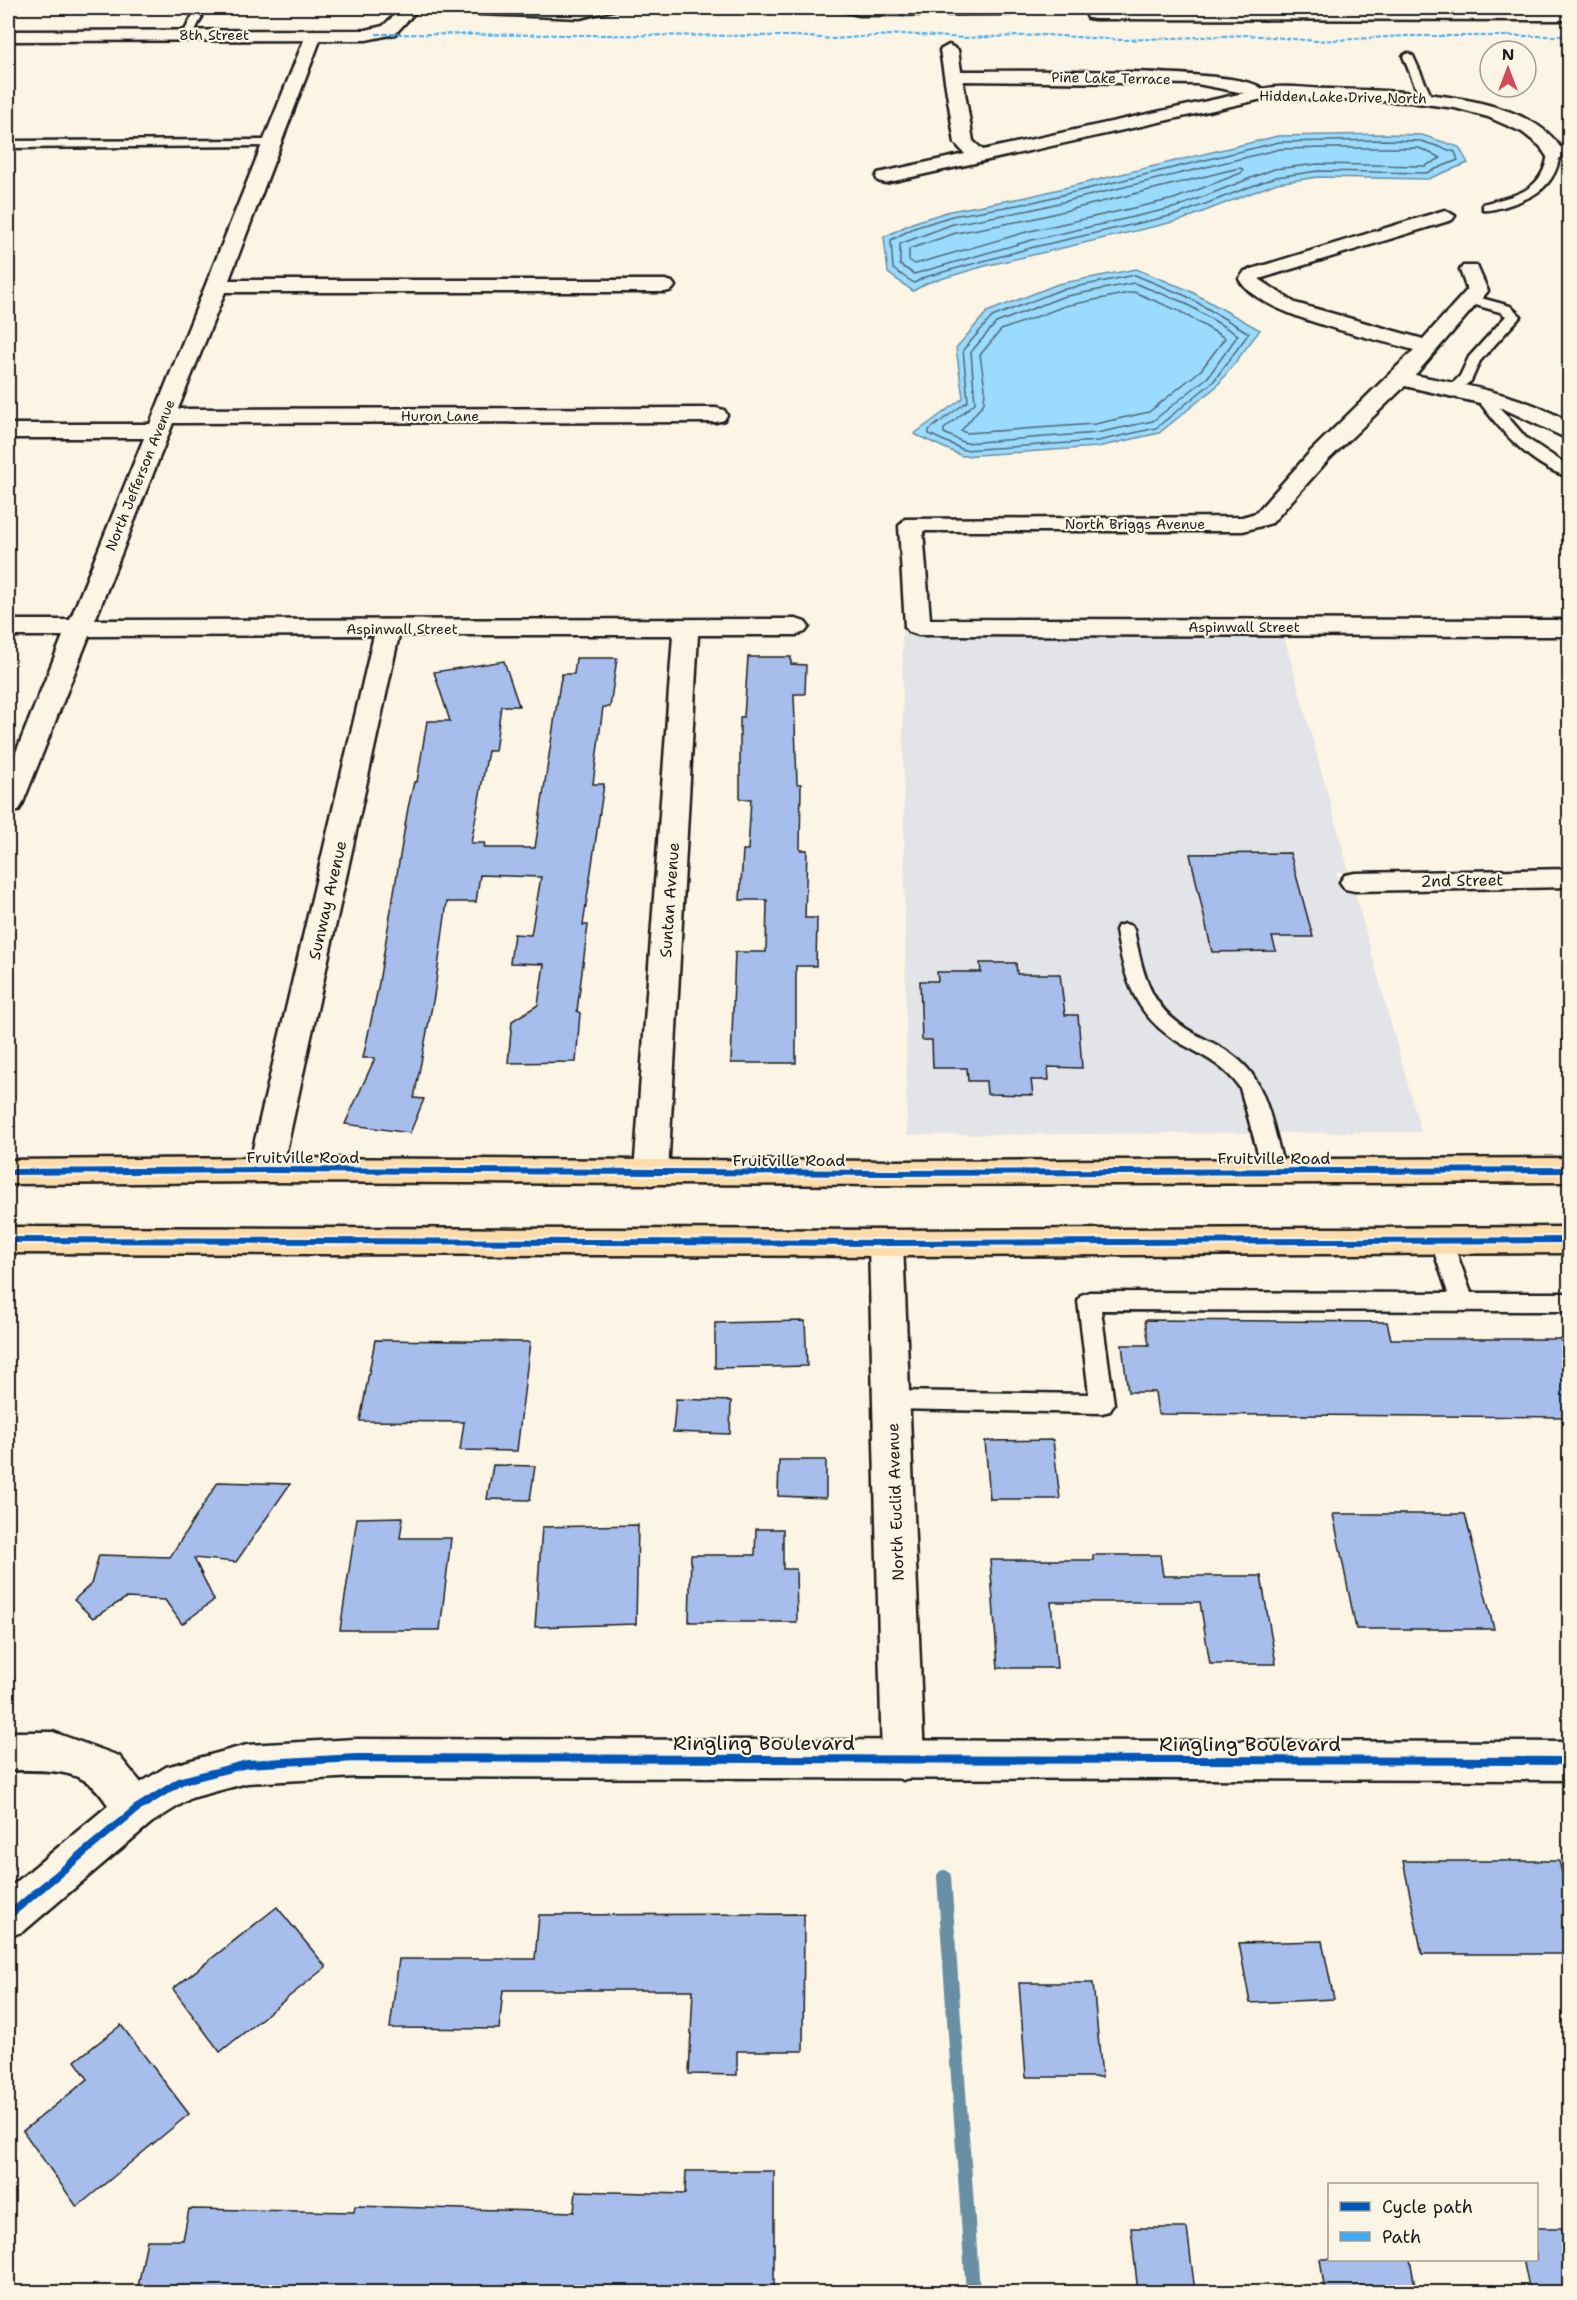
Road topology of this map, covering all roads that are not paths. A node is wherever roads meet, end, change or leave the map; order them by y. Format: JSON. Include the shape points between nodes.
{"nodes":[{"id":1,"x":407,"y":8,"type":"edge"},
{"id":2,"x":616,"y":8,"type":"edge"},
{"id":3,"x":836,"y":8,"type":"edge"},
{"id":4,"x":1022,"y":8,"type":"edge"},
{"id":5,"x":963,"y":9,"type":"edge"},
{"id":6,"x":1093,"y":11,"type":"edge"},
{"id":7,"x":1435,"y":11,"type":"edge"},
{"id":8,"x":1569,"y":15,"type":"edge"},
{"id":9,"x":196,"y":17,"type":"dead end"},
{"id":10,"x":188,"y":34,"type":"junction"},
{"id":11,"x":314,"y":35,"type":"junction"},
{"id":12,"x":8,"y":36,"type":"edge"},
{"id":13,"x":948,"y":50,"type":"dead end"},
{"id":14,"x":1408,"y":56,"type":"dead end"},
{"id":15,"x":952,"y":76,"type":"junction"},
{"id":16,"x":1267,"y":93,"type":"junction"},
{"id":17,"x":1426,"y":98,"type":"junction"},
{"id":18,"x":270,"y":144,"type":"junction"},
{"id":19,"x":8,"y":145,"type":"edge"},
{"id":20,"x":1560,"y":148,"type":"edge"},
{"id":21,"x":979,"y":156,"type":"junction"},
{"id":22,"x":885,"y":177,"type":"dead end"},
{"id":23,"x":1487,"y":207,"type":"dead end"},
{"id":24,"x":1445,"y":216,"type":"dead end"},
{"id":25,"x":1470,"y":270,"type":"dead end"},
{"id":26,"x":217,"y":286,"type":"junction"},
{"id":27,"x":665,"y":286,"type":"dead end"},
{"id":28,"x":1470,"y":299,"type":"junction"},
{"id":29,"x":1428,"y":346,"type":"junction"},
{"id":30,"x":1400,"y":378,"type":"junction"},
{"id":31,"x":1453,"y":390,"type":"junction"},
{"id":32,"x":1483,"y":397,"type":"junction"},
{"id":33,"x":716,"y":416,"type":"dead end"},
{"id":34,"x":160,"y":424,"type":"junction"},
{"id":35,"x":8,"y":431,"type":"edge"},
{"id":36,"x":1569,"y":433,"type":"edge"},
{"id":37,"x":1569,"y":473,"type":"edge"},
{"id":38,"x":796,"y":627,"type":"dead end"},
{"id":39,"x":918,"y":627,"type":"joint"},
{"id":40,"x":8,"y":628,"type":"edge"},
{"id":41,"x":79,"y":628,"type":"junction"},
{"id":42,"x":686,"y":628,"type":"junction"},
{"id":43,"x":1569,"y":628,"type":"edge"},
{"id":44,"x":388,"y":629,"type":"junction"},
{"id":45,"x":8,"y":805,"type":"edge"},
{"id":46,"x":1569,"y":878,"type":"edge"},
{"id":47,"x":1355,"y":882,"type":"dead end"},
{"id":48,"x":1125,"y":930,"type":"dead end"},
{"id":49,"x":265,"y":1170,"type":"junction"},
{"id":50,"x":1569,"y":1170,"type":"edge"},
{"id":51,"x":1274,"y":1171,"type":"junction"},
{"id":52,"x":8,"y":1172,"type":"edge"},
{"id":53,"x":651,"y":1173,"type":"junction"},
{"id":54,"x":8,"y":1240,"type":"edge"},
{"id":55,"x":1441,"y":1240,"type":"junction"},
{"id":56,"x":1569,"y":1240,"type":"edge"},
{"id":57,"x":886,"y":1243,"type":"junction"},
{"id":58,"x":1569,"y":1302,"type":"edge"},
{"id":59,"x":1463,"y":1303,"type":"junction"},
{"id":60,"x":892,"y":1400,"type":"junction"},
{"id":61,"x":8,"y":1751,"type":"edge"},
{"id":62,"x":903,"y":1761,"type":"junction"},
{"id":63,"x":1569,"y":1761,"type":"edge"},
{"id":64,"x":136,"y":1809,"type":"junction"},
{"id":65,"x":8,"y":1916,"type":"edge"}],
"edges":[{"from":1,"to":2,"type":"lane","name":"8th Street","via":[[579,15]]},
{"from":1,"to":11,"type":"street","name":"8th Street","via":[[385,32]]},
{"from":3,"to":5,"type":"lane","via":[[859,12]]},
{"from":4,"to":5,"type":"lane"},
{"from":6,"to":7,"type":"street"},
{"from":7,"to":8,"type":"street"},
{"from":9,"to":10,"type":"lane"},
{"from":10,"to":11,"type":"street","name":"8th Street"},
{"from":10,"to":12,"type":"street","name":"8th Street"},
{"from":11,"to":18,"type":"street","name":"North Jefferson Avenue"},
{"from":13,"to":15,"type":"street"},
{"from":14,"to":17,"type":"lane"},
{"from":15,"to":16,"type":"street","name":"Pine Lake Terrace","via":[[1197,79]]},
{"from":15,"to":21,"type":"street","via":[[964,143]]},
{"from":16,"to":17,"type":"street","name":"Hidden Lake Drive North"},
{"from":16,"to":21,"type":"street","name":"Hidden Lake Drive North"},
{"from":17,"to":20,"type":"street","name":"Hidden Lake Drive North","via":[[1494,113]]},
{"from":18,"to":19,"type":"lane"},
{"from":18,"to":26,"type":"street","name":"North Jefferson Avenue"},
{"from":20,"to":23,"type":"lane","via":[[1549,178],[1537,189]]},
{"from":21,"to":22,"type":"street","name":"Hidden Lake Drive North"},
{"from":24,"to":29,"type":"street","via":[[1249,279],[1288,307]]},
{"from":25,"to":28,"type":"street","via":[[1478,291]]},
{"from":26,"to":27,"type":"street"},
{"from":26,"to":34,"type":"street","name":"North Jefferson Avenue"},
{"from":28,"to":29,"type":"street","name":"North Briggs Avenue"},
{"from":28,"to":31,"type":"lane","via":[[1505,309],[1515,316],[1474,360],[1466,378]]},
{"from":29,"to":30,"type":"street","name":"North Briggs Avenue"},
{"from":30,"to":31,"type":"street"},
{"from":30,"to":39,"type":"street","name":"North Briggs Avenue","via":[[1319,456],[1264,518],[1254,522],[912,525]]},
{"from":31,"to":32,"type":"street"},
{"from":32,"to":36,"type":"street","via":[[1550,419]]},
{"from":32,"to":37,"type":"lane","via":[[1521,444]]},
{"from":33,"to":34,"type":"street","name":"Huron Lane"},
{"from":34,"to":35,"type":"street","name":"Huron Lane"},
{"from":34,"to":41,"type":"street","name":"North Jefferson Avenue"},
{"from":38,"to":42,"type":"street","name":"Aspinwall Street"},
{"from":39,"to":43,"type":"street","name":"Aspinwall Street"},
{"from":40,"to":41,"type":"street","name":"Aspinwall Street"},
{"from":41,"to":44,"type":"street","name":"Aspinwall Street"},
{"from":41,"to":45,"type":"street","name":"North Jefferson Avenue"},
{"from":42,"to":44,"type":"street","name":"Aspinwall Street"},
{"from":42,"to":53,"type":"street","name":"Suntan Avenue"},
{"from":44,"to":49,"type":"street","name":"Sunway Avenue"},
{"from":46,"to":47,"type":"street","name":"2nd Street"},
{"from":48,"to":51,"type":"lane","via":[[1139,989],[1151,1010],[1174,1030],[1231,1062],[1245,1076]]},
{"from":49,"to":52,"type":"main road","name":"Fruitville Road"},
{"from":49,"to":53,"type":"main road","name":"Fruitville Road"},
{"from":50,"to":51,"type":"main road","name":"Fruitville Road"},
{"from":51,"to":53,"type":"main road","name":"Fruitville Road"},
{"from":54,"to":57,"type":"main road"},
{"from":55,"to":56,"type":"main road"},
{"from":55,"to":57,"type":"main road"},
{"from":55,"to":59,"type":"lane"},
{"from":57,"to":60,"type":"street","name":"North Euclid Avenue"},
{"from":58,"to":59,"type":"lane"},
{"from":59,"to":60,"type":"lane","via":[[1089,1301],[1102,1404]]},
{"from":60,"to":62,"type":"street","name":"North Euclid Avenue"},
{"from":61,"to":64,"type":"street","via":[[53,1751],[104,1770]]},
{"from":62,"to":63,"type":"street","name":"Ringling Boulevard"},
{"from":62,"to":64,"type":"street","name":"Ringling Boulevard","via":[[356,1758],[247,1764],[181,1781]]},
{"from":64,"to":65,"type":"street","name":"Ringling Boulevard"}]}
